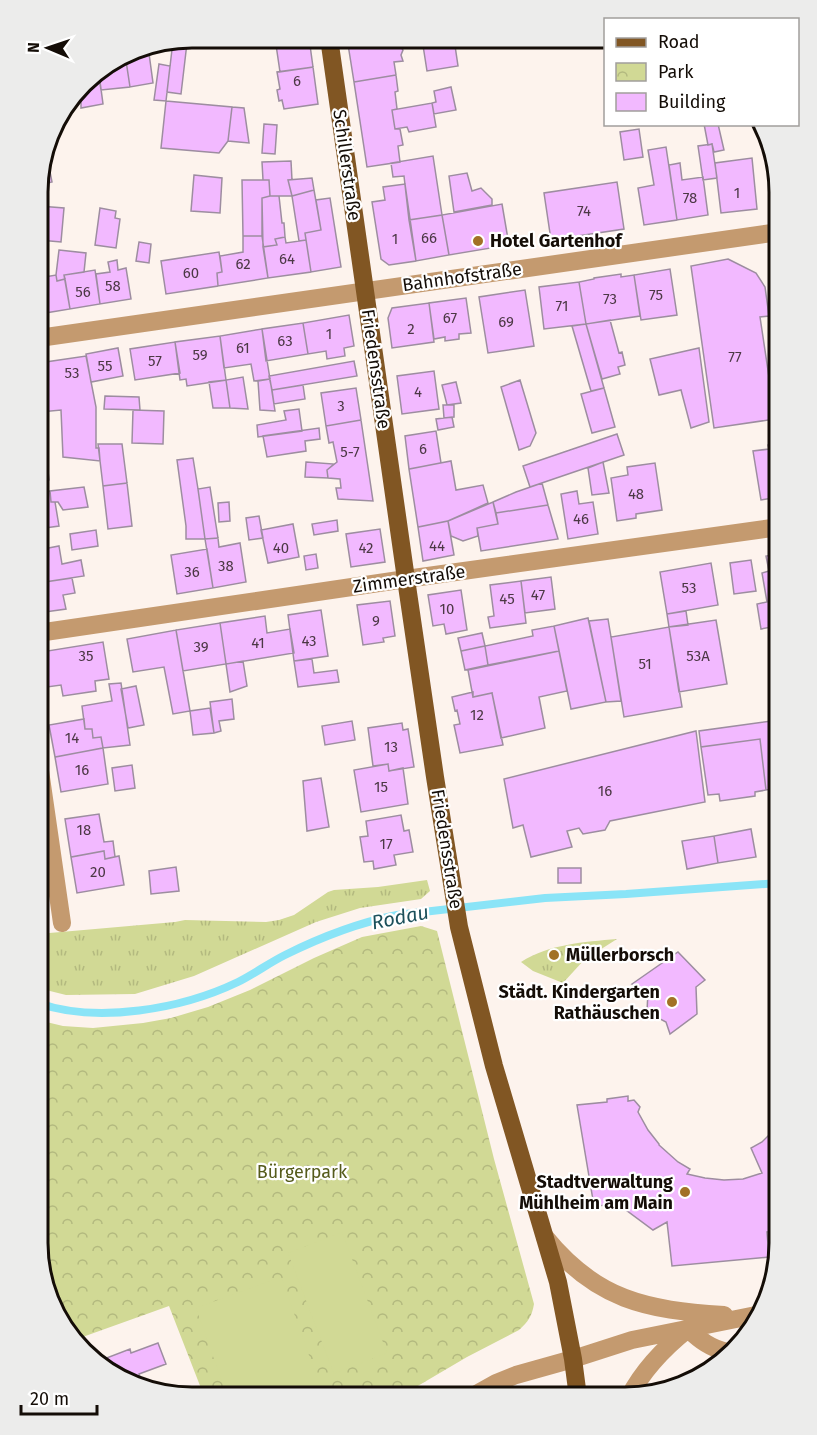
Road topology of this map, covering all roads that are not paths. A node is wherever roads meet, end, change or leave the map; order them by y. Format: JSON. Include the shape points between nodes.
{"nodes":[{"id":1,"x":330,"y":48,"type":"edge"},
{"id":2,"x":769,"y":234,"type":"edge"},
{"id":3,"x":365,"y":291,"type":"junction"},
{"id":4,"x":48,"y":338,"type":"edge"},
{"id":5,"x":769,"y":528,"type":"edge"},
{"id":6,"x":406,"y":579,"type":"junction"},
{"id":7,"x":48,"y":632,"type":"edge"},
{"id":8,"x":48,"y":826,"type":"edge"},
{"id":9,"x":62,"y":922,"type":"dead end"},
{"id":10,"x":545,"y":1237,"type":"junction"},
{"id":11,"x":749,"y":1316,"type":"edge"},
{"id":12,"x":749,"y":1316,"type":"edge"},
{"id":13,"x":688,"y":1329,"type":"junction"},
{"id":14,"x":721,"y":1350,"type":"edge"},
{"id":15,"x":573,"y":1359,"type":"junction"},
{"id":16,"x":636,"y":1386,"type":"edge"},
{"id":17,"x":489,"y":1387,"type":"edge"},
{"id":18,"x":577,"y":1387,"type":"edge"}],
"edges":[{"from":1,"to":3,"type":"main road","name":"Schillerstraße"},
{"from":2,"to":3,"type":"street","name":"Bahnhofstraße"},
{"from":3,"to":4,"type":"street","name":"Bahnhofstraße"},
{"from":3,"to":6,"type":"main road","name":"Friedensstraße"},
{"from":5,"to":6,"type":"street","name":"Zimmerstraße"},
{"from":6,"to":7,"type":"street","name":"Zimmerstraße"},
{"from":6,"to":10,"type":"main road","name":"Friedensstraße","via":[[459,927],[494,1066]]},
{"from":8,"to":9,"type":"street"},
{"from":10,"to":11,"type":"street","via":[[579,1273],[622,1298],[690,1313]]},
{"from":10,"to":15,"type":"main road","name":"Friedensstraße"},
{"from":12,"to":13,"type":"street"},
{"from":13,"to":14,"type":"street","via":[[702,1342]]},
{"from":13,"to":15,"type":"street","via":[[632,1340]]},
{"from":13,"to":16,"type":"street","via":[[669,1344]]},
{"from":15,"to":17,"type":"street"},
{"from":15,"to":18,"type":"main road","name":"Friedensstraße"}]}
